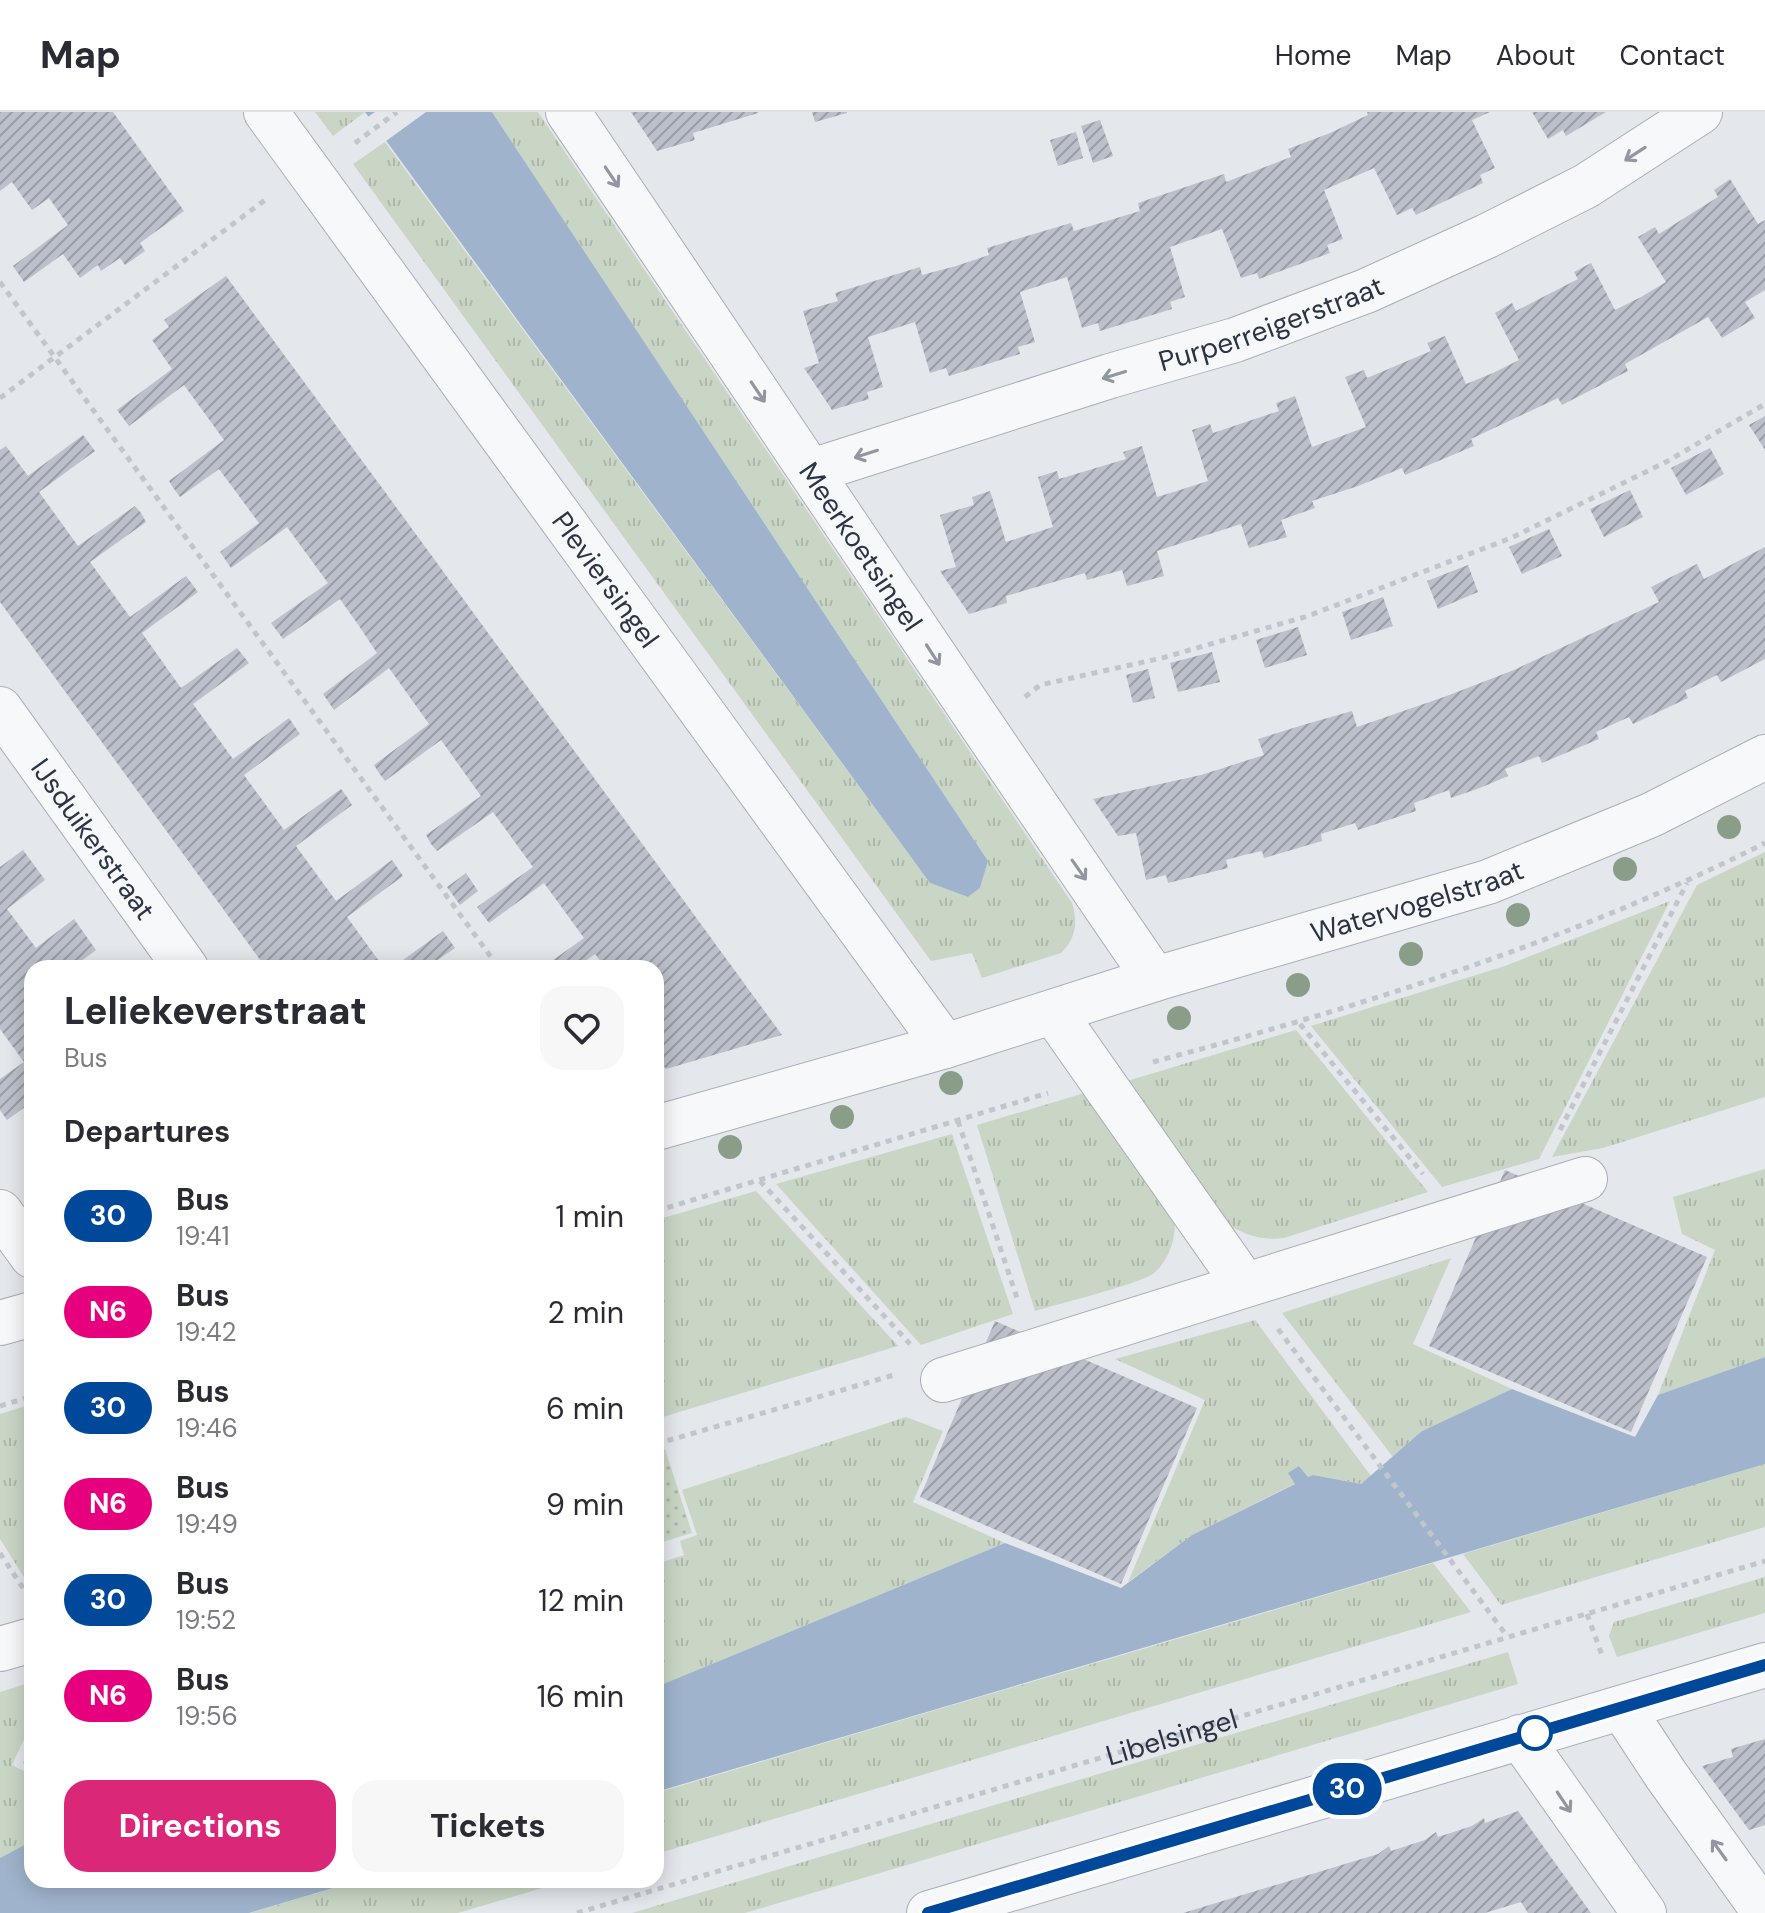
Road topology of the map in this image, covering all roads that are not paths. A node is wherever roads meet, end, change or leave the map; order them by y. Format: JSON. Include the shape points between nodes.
{"nodes":[{"id":1,"x":266,"y":112,"type":"edge"},
{"id":2,"x":568,"y":112,"type":"edge"},
{"id":3,"x":1700,"y":112,"type":"edge"},
{"id":4,"x":812,"y":471,"type":"junction"},
{"id":5,"x":0,"y":709,"type":"edge"},
{"id":6,"x":1765,"y":757,"type":"edge"},
{"id":7,"x":180,"y":960,"type":"edge"},
{"id":8,"x":1155,"y":979,"type":"junction"},
{"id":9,"x":1054,"y":1013,"type":"junction"},
{"id":10,"x":945,"y":1046,"type":"junction"},
{"id":11,"x":664,"y":1126,"type":"edge"},
{"id":12,"x":1585,"y":1179,"type":"dead end"},
{"id":13,"x":0,"y":1212,"type":"edge"},
{"id":14,"x":24,"y":1245,"type":"edge"},
{"id":15,"x":1245,"y":1285,"type":"junction"},
{"id":16,"x":24,"y":1316,"type":"edge"},
{"id":17,"x":0,"y":1323,"type":"edge"},
{"id":18,"x":943,"y":1380,"type":"road end"},
{"id":19,"x":24,"y":1642,"type":"edge"},
{"id":20,"x":0,"y":1649,"type":"edge"},
{"id":21,"x":1765,"y":1665,"type":"edge"},
{"id":22,"x":1622,"y":1708,"type":"junction"},
{"id":23,"x":1520,"y":1737,"type":"junction"},
{"id":24,"x":929,"y":1913,"type":"edge"},
{"id":25,"x":1644,"y":1913,"type":"edge"},
{"id":26,"x":1765,"y":1913,"type":"edge"}],
"edges":[{"from":1,"to":10,"type":"street","name":"Pleviersingel"},
{"from":2,"to":4,"type":"street","name":"Meerkoetsingel","one_way":true},
{"from":3,"to":4,"type":"street","name":"Purperreigerstraat","one_way":true,"via":[[1586,186],[1366,291],[1235,340]]},
{"from":4,"to":8,"type":"street","name":"Meerkoetsingel","one_way":true},
{"from":5,"to":7,"type":"street","name":"IJsduikerstraat"},
{"from":6,"to":8,"type":"street","name":"Watervogelstraat","via":[[1651,815],[1488,882]]},
{"from":8,"to":9,"type":"street","name":"Watervogelstraat"},
{"from":9,"to":10,"type":"street","name":"Watervogelstraat"},
{"from":9,"to":15,"type":"street"},
{"from":10,"to":11,"type":"street","name":"Watervogelstraat"},
{"from":12,"to":15,"type":"street"},
{"from":13,"to":14,"type":"street"},
{"from":15,"to":18,"type":"street"},
{"from":16,"to":17,"type":"street"},
{"from":19,"to":20,"type":"street"},
{"from":21,"to":22,"type":"street"},
{"from":22,"to":23,"type":"street"},
{"from":26,"to":22,"type":"street","one_way":true},
{"from":23,"to":24,"type":"street"},
{"from":23,"to":25,"type":"street","one_way":true}]}
